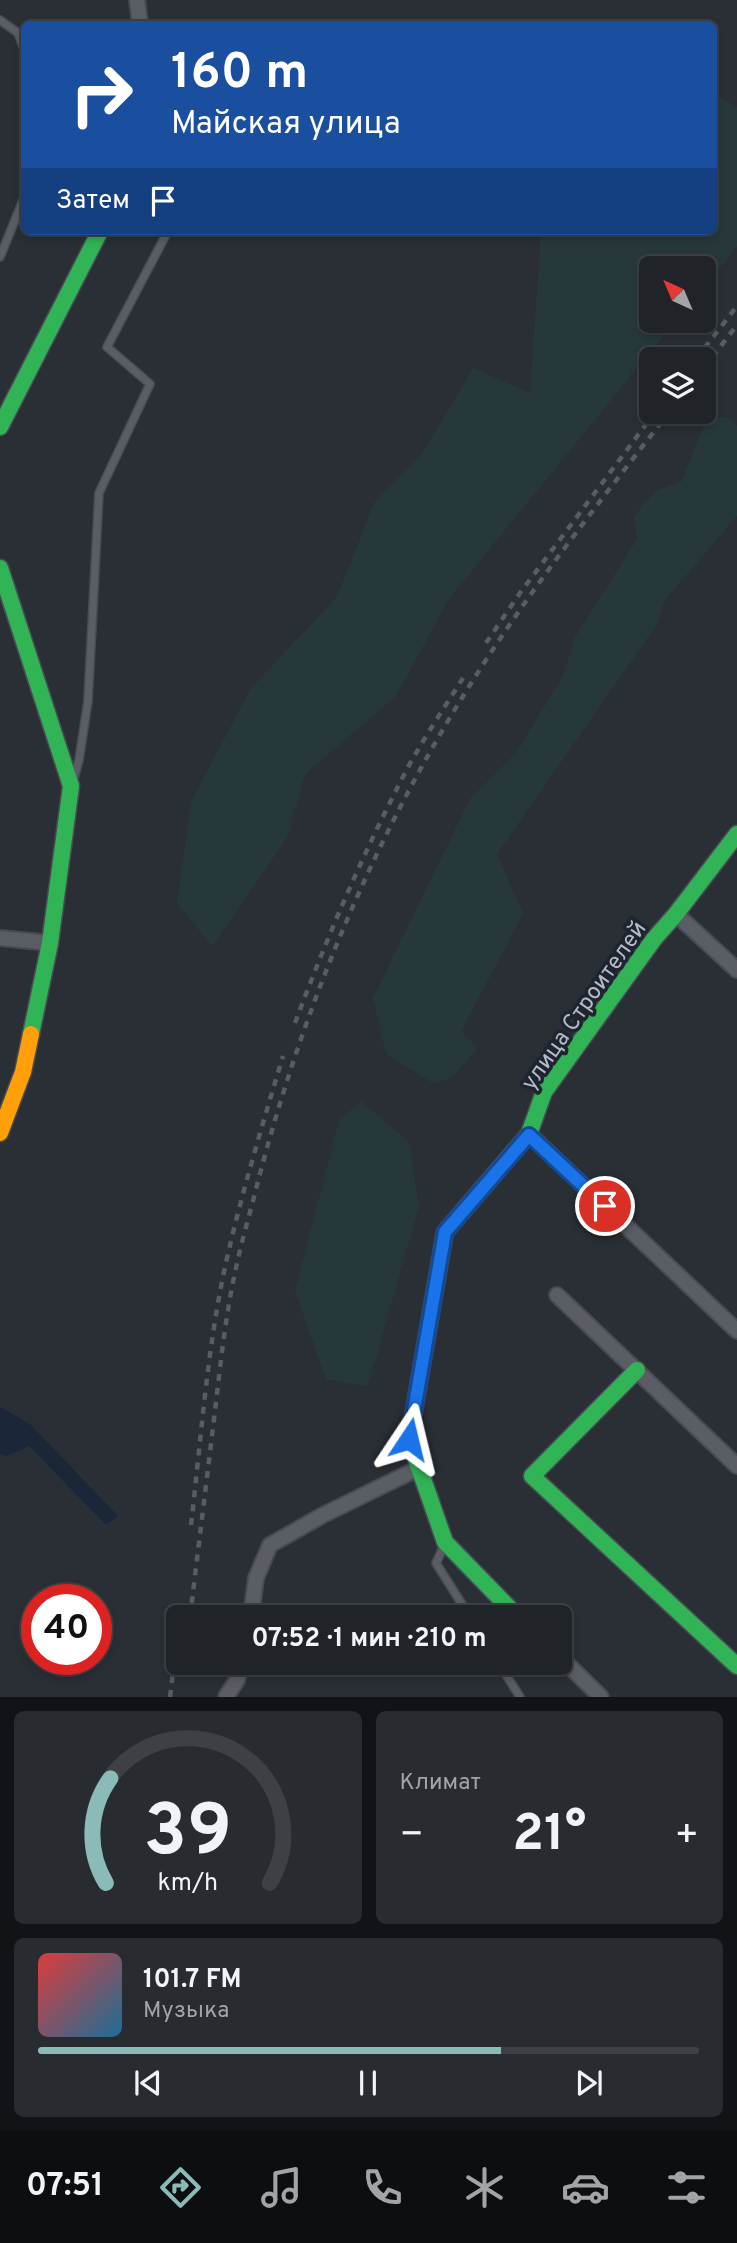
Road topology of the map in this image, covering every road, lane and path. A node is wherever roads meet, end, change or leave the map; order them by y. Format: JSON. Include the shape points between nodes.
{"nodes":[{"id":1,"x":137,"y":0,"type":"edge"},
{"id":2,"x":0,"y":20,"type":"edge"},
{"id":3,"x":140,"y":21,"type":"edge"},
{"id":4,"x":21,"y":41,"type":"edge"},
{"id":5,"x":21,"y":205,"type":"edge"},
{"id":6,"x":98,"y":235,"type":"edge"},
{"id":7,"x":166,"y":235,"type":"edge"},
{"id":8,"x":0,"y":257,"type":"edge"},
{"id":9,"x":0,"y":427,"type":"edge"},
{"id":10,"x":0,"y":568,"type":"edge"},
{"id":11,"x":71,"y":786,"type":"junction"},
{"id":12,"x":737,"y":834,"type":"edge"},
{"id":13,"x":676,"y":914,"type":"junction"},
{"id":14,"x":0,"y":938,"type":"edge"},
{"id":15,"x":50,"y":943,"type":"junction"},
{"id":16,"x":737,"y":970,"type":"edge"},
{"id":17,"x":0,"y":1133,"type":"edge"},
{"id":18,"x":529,"y":1135,"type":"junction"},
{"id":19,"x":557,"y":1295,"type":"dead end"},
{"id":20,"x":737,"y":1331,"type":"edge"},
{"id":21,"x":638,"y":1370,"type":"junction"},
{"id":22,"x":737,"y":1466,"type":"edge"},
{"id":23,"x":419,"y":1468,"type":"junction"},
{"id":24,"x":445,"y":1542,"type":"junction"},
{"id":25,"x":253,"y":1605,"type":"edge"},
{"id":26,"x":462,"y":1605,"type":"edge"},
{"id":27,"x":506,"y":1605,"type":"edge"},
{"id":28,"x":737,"y":1666,"type":"edge"},
{"id":29,"x":572,"y":1669,"type":"edge"},
{"id":30,"x":238,"y":1675,"type":"edge"},
{"id":31,"x":506,"y":1675,"type":"edge"},
{"id":32,"x":519,"y":1696,"type":"edge"},
{"id":33,"x":226,"y":1697,"type":"edge"},
{"id":34,"x":601,"y":1697,"type":"edge"}],
"edges":[{"from":1,"to":3,"type":"street"},
{"from":2,"to":4,"type":"lane","via":[[18,33]]},
{"from":5,"to":8,"type":"lane"},
{"from":6,"to":9,"type":"street"},
{"from":7,"to":11,"type":"lane","via":[[107,347],[150,384],[99,493],[88,701]]},
{"from":10,"to":11,"type":"street"},
{"from":11,"to":15,"type":"street"},
{"from":12,"to":13,"type":"street","name":"улица Строителей"},
{"from":13,"to":16,"type":"street"},
{"from":13,"to":18,"type":"street","name":"улица Строителей","via":[[544,1092]]},
{"from":14,"to":15,"type":"street"},
{"from":15,"to":17,"type":"street","via":[[23,1072]]},
{"from":18,"to":20,"type":"street"},
{"from":18,"to":23,"type":"street","name":"улица Строителей","via":[[445,1232],[409,1439]]},
{"from":19,"to":21,"type":"street"},
{"from":21,"to":22,"type":"street"},
{"from":21,"to":28,"type":"street","via":[[532,1476]]},
{"from":23,"to":24,"type":"street","name":"улица Строителей"},
{"from":23,"to":25,"type":"street","via":[[270,1545],[256,1578]]},
{"from":24,"to":26,"type":"lane","via":[[436,1563]]},
{"from":24,"to":27,"type":"street","name":"улица Строителей"},
{"from":29,"to":34,"type":"street"},
{"from":30,"to":33,"type":"street"},
{"from":31,"to":32,"type":"lane"}]}
